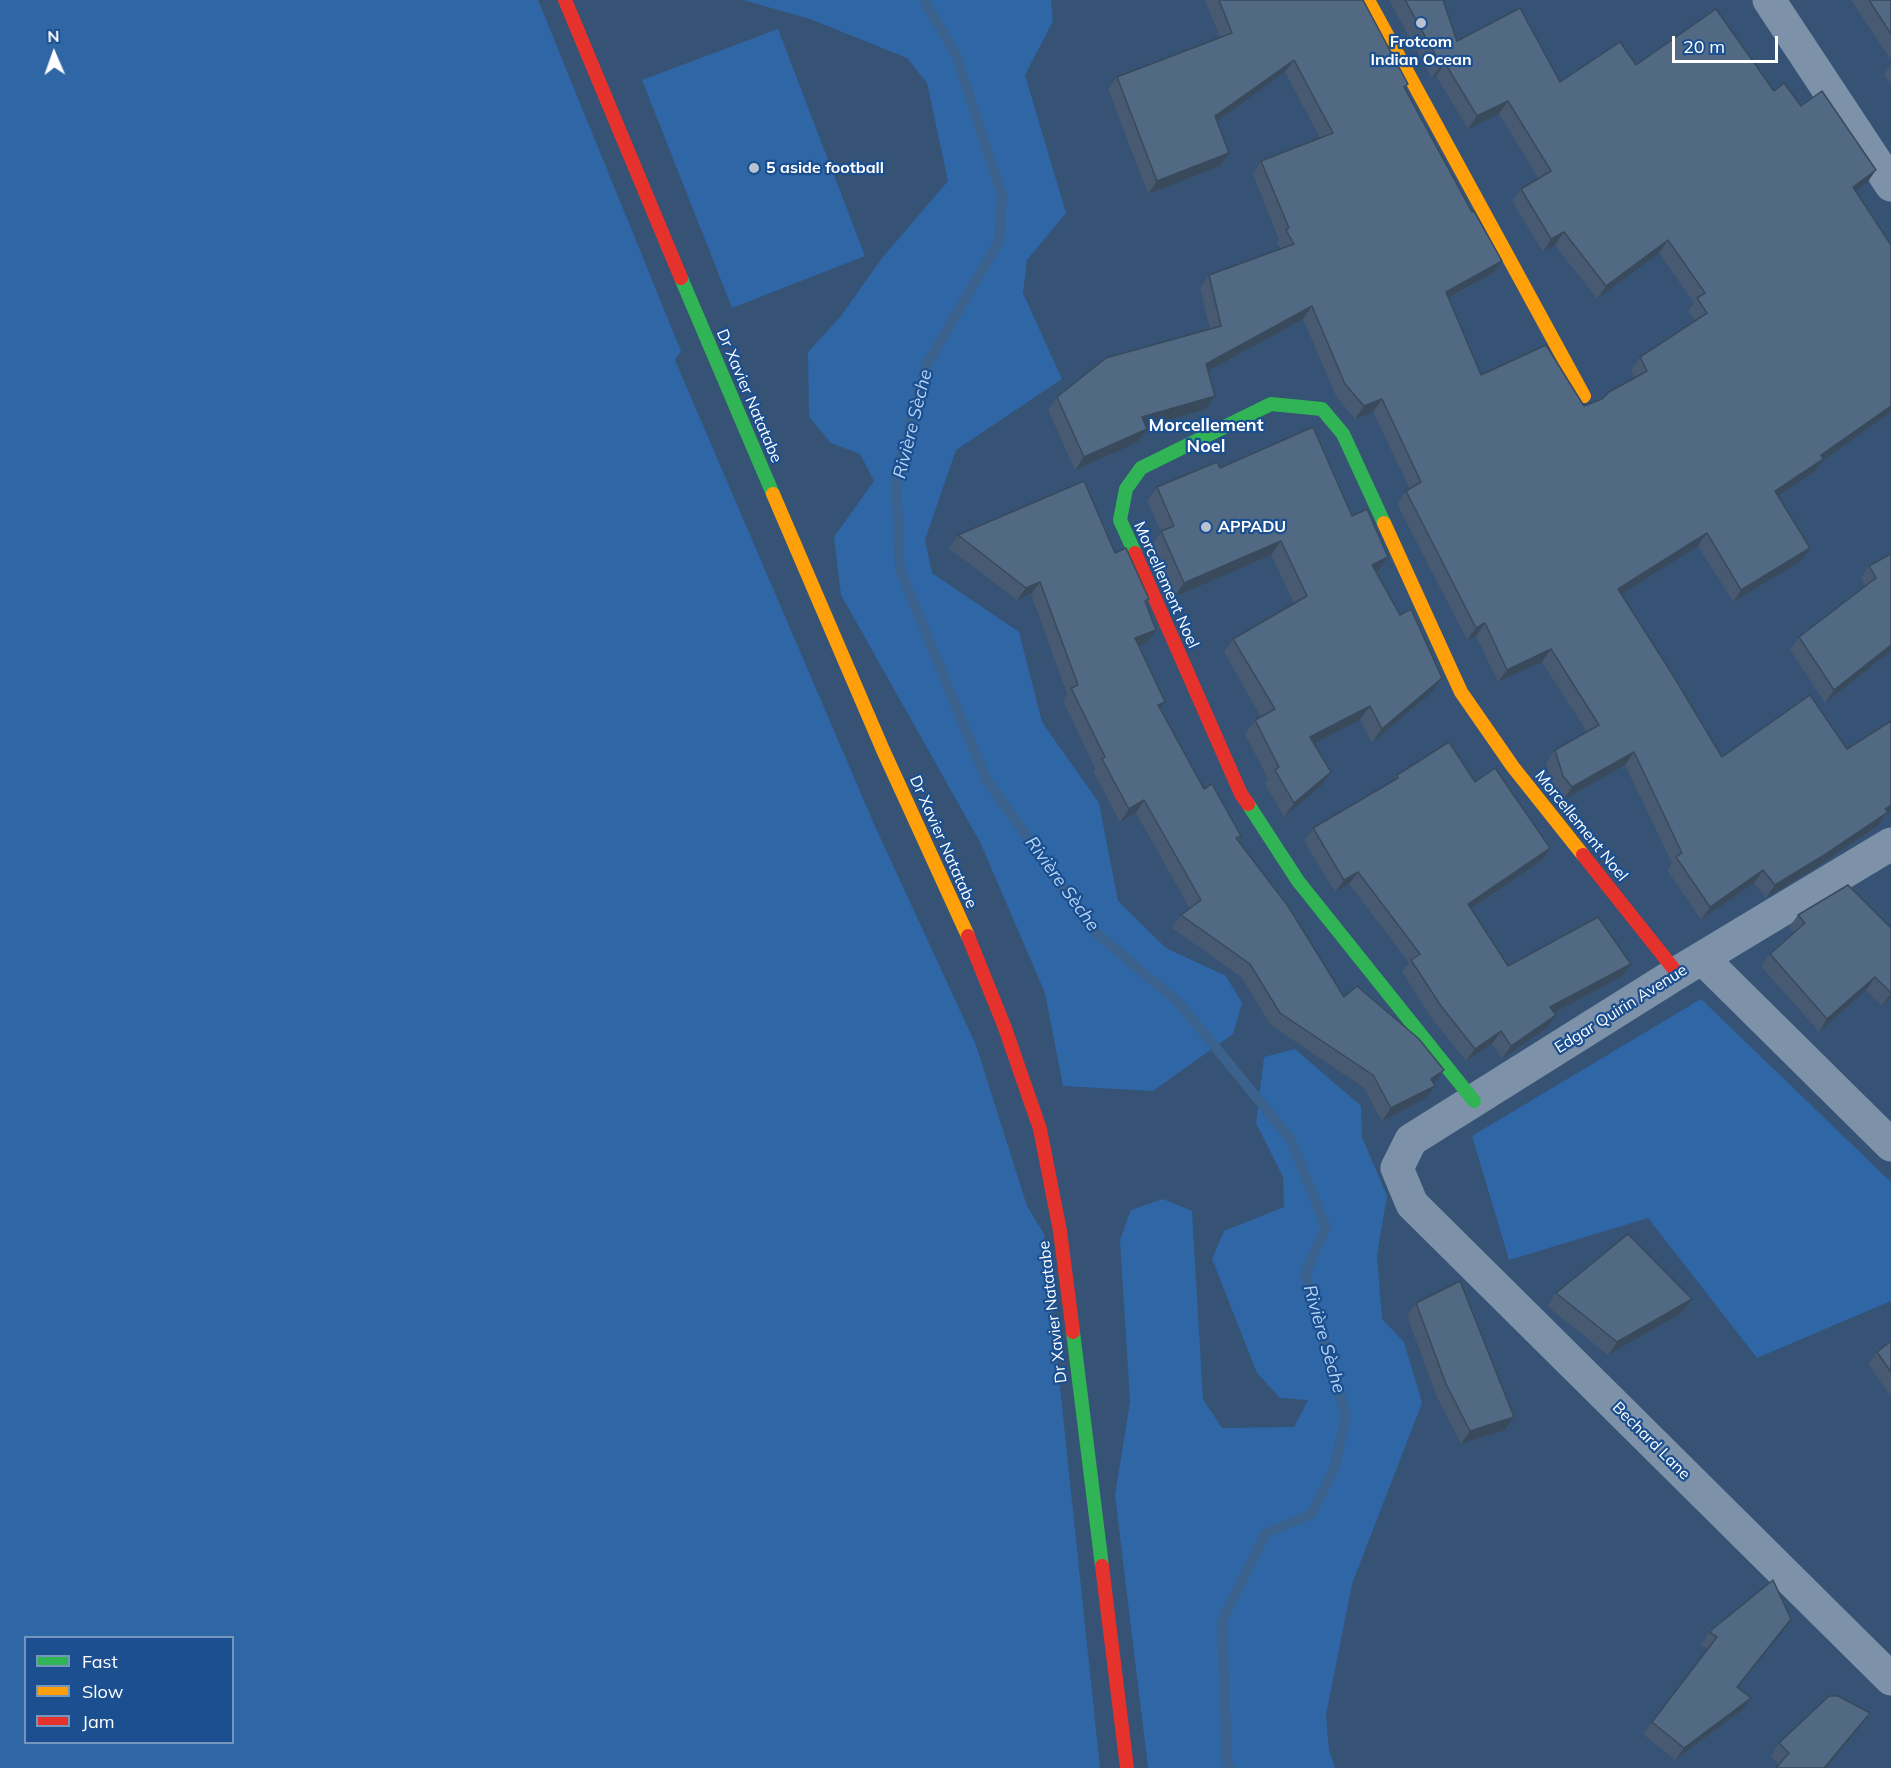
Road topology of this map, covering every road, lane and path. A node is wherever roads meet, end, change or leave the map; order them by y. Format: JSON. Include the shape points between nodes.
{"nodes":[{"id":1,"x":565,"y":0,"type":"edge"},
{"id":2,"x":1368,"y":0,"type":"edge"},
{"id":3,"x":1770,"y":0,"type":"edge"},
{"id":4,"x":1891,"y":185,"type":"edge"},
{"id":5,"x":1584,"y":396,"type":"dead end"},
{"id":6,"x":1891,"y":844,"type":"edge"},
{"id":7,"x":1689,"y":966,"type":"junction"},
{"id":8,"x":1474,"y":1101,"type":"junction"},
{"id":9,"x":1891,"y":1145,"type":"edge"},
{"id":10,"x":1412,"y":1204,"type":"joint"},
{"id":11,"x":1891,"y":1679,"type":"edge"},
{"id":12,"x":1122,"y":1744,"type":"junction"},
{"id":13,"x":1121,"y":1768,"type":"edge"},
{"id":14,"x":1127,"y":1768,"type":"edge"}],
"edges":[{"from":1,"to":12,"type":"street","name":"Dr Xavier Natatabe","via":[[722,377],[980,965],[1040,1129],[1060,1231]]},
{"from":2,"to":5,"type":"street"},
{"from":3,"to":4,"type":"street"},
{"from":6,"to":7,"type":"street","name":"Edgar Quirin Avenue"},
{"from":7,"to":8,"type":"street","name":"Edgar Quirin Avenue"},
{"from":7,"to":8,"type":"street","name":"Morcellement Noel","via":[[1513,767],[1461,692],[1343,434],[1322,409],[1271,404],[1141,468],[1126,489],[1120,520],[1241,794],[1298,881]]},
{"from":7,"to":9,"type":"street"},
{"from":8,"to":10,"type":"street","name":"Edgar Quirin Avenue","via":[[1411,1140],[1397,1168]]},
{"from":10,"to":11,"type":"street","name":"Bechard Lane"},
{"from":12,"to":13,"type":"street"},
{"from":12,"to":14,"type":"street"}]}
